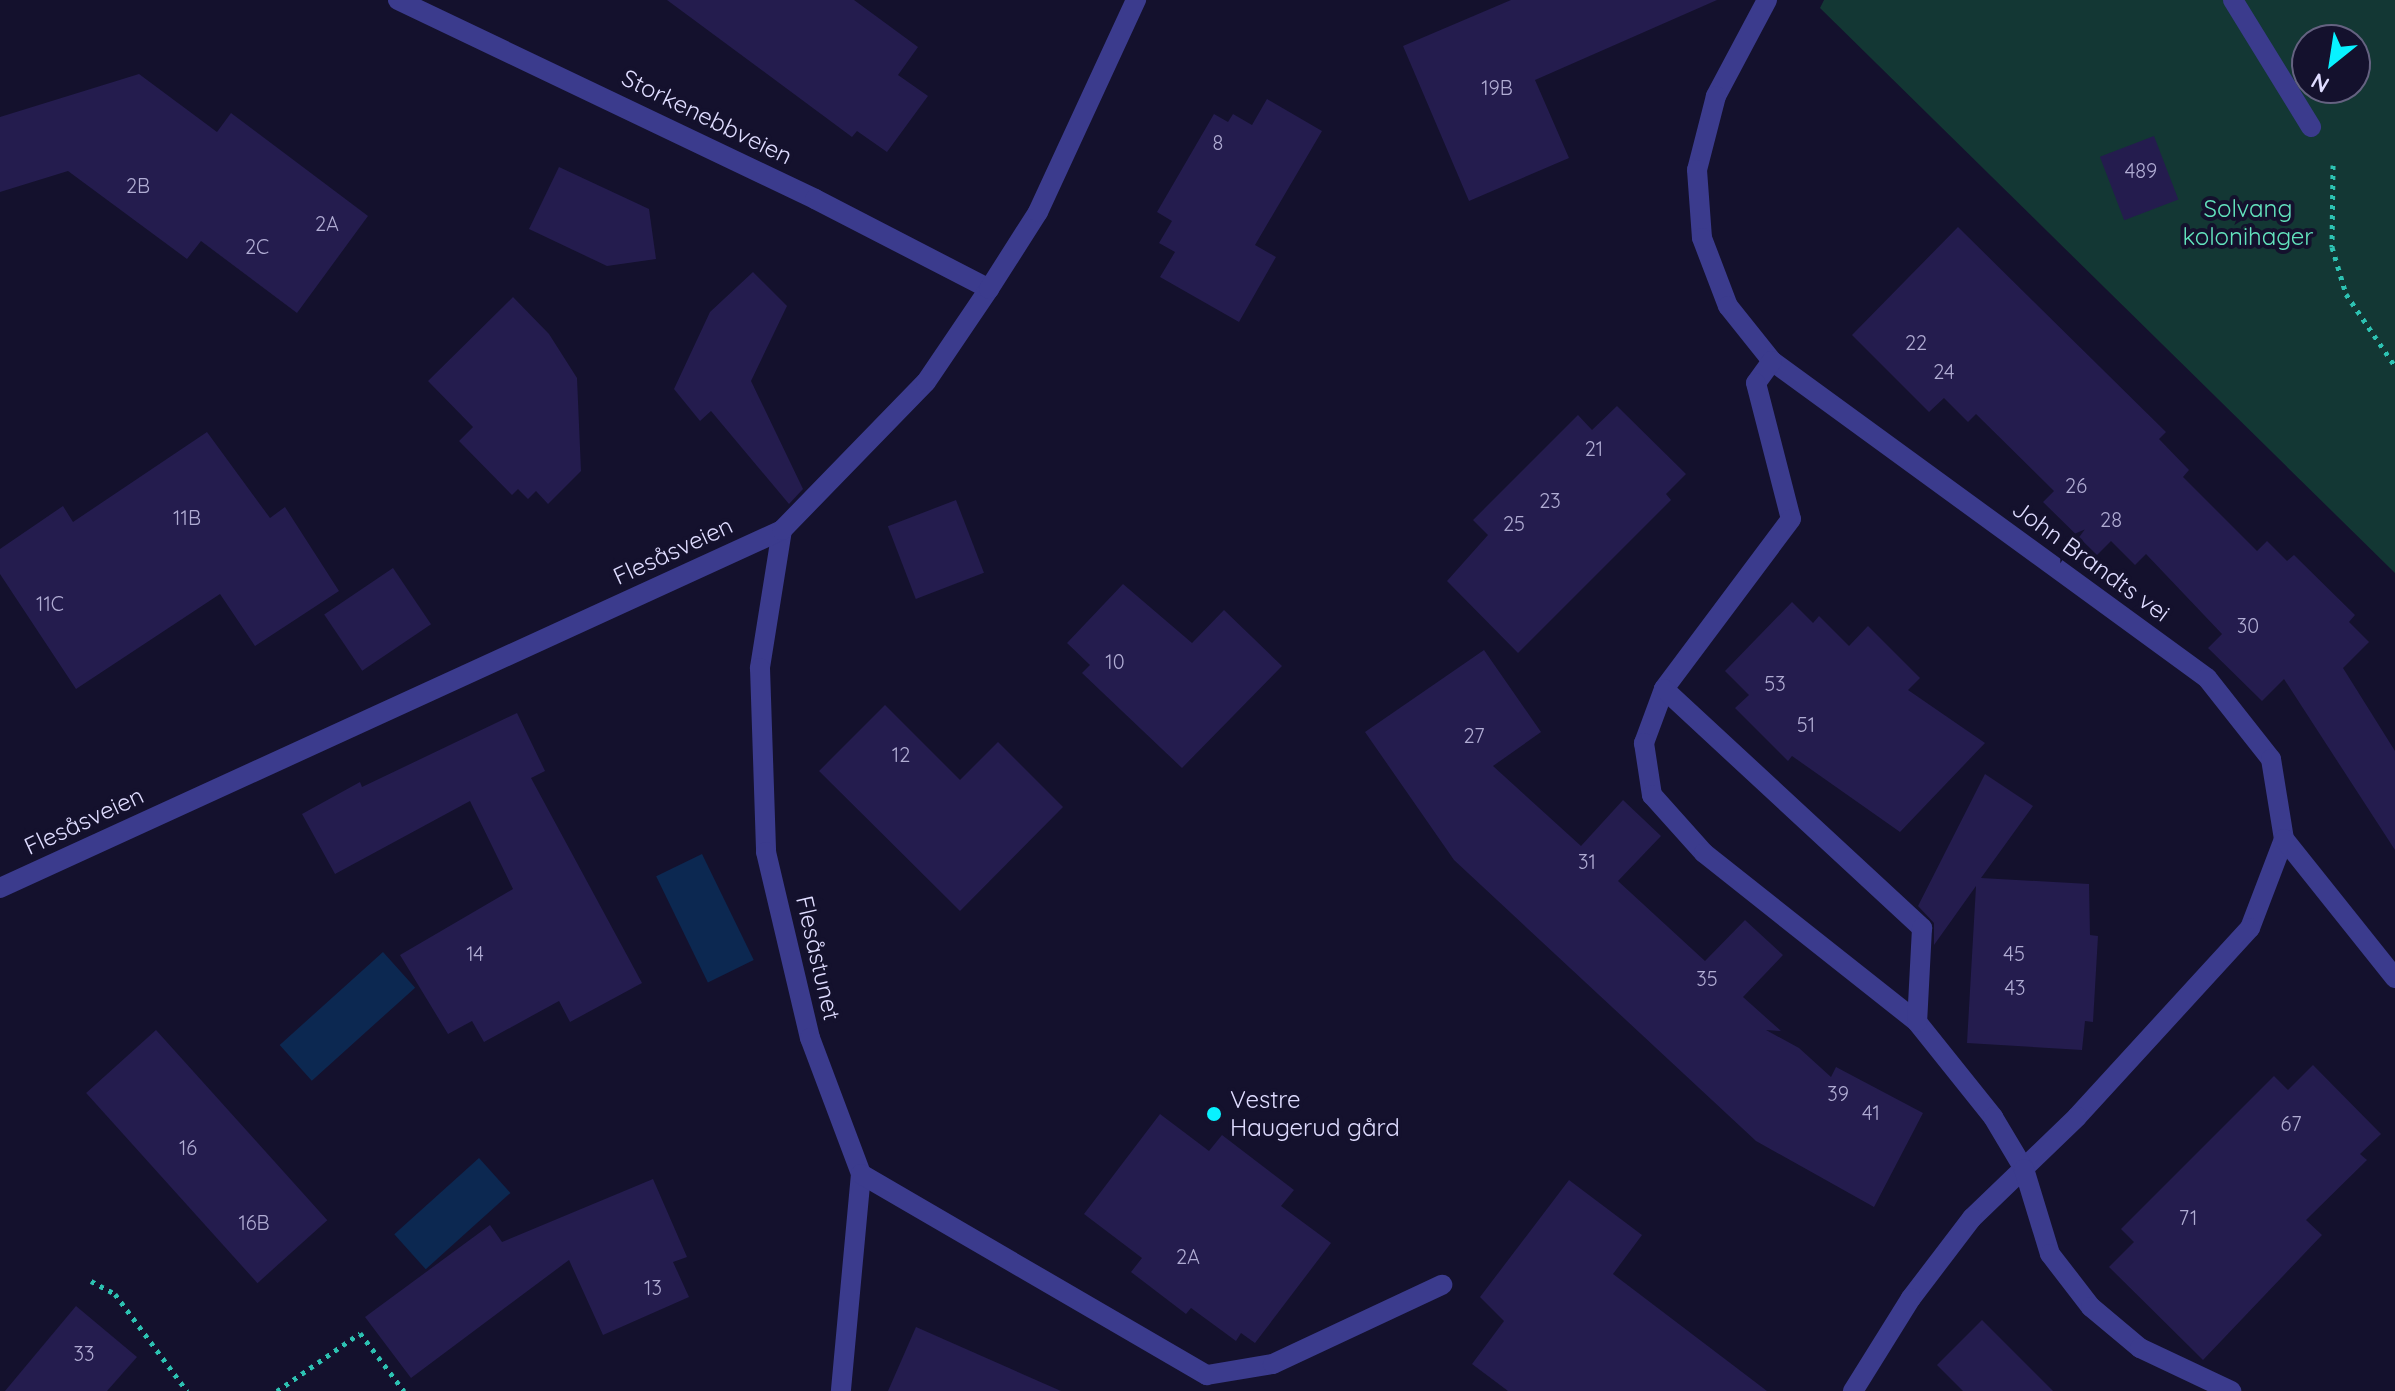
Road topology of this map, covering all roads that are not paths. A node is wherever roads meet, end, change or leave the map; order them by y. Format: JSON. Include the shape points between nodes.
{"nodes":[{"id":1,"x":398,"y":0,"type":"edge"},
{"id":2,"x":1136,"y":0,"type":"edge"},
{"id":3,"x":1767,"y":0,"type":"edge"},
{"id":4,"x":2233,"y":0,"type":"edge"},
{"id":5,"x":2311,"y":127,"type":"road end"},
{"id":6,"x":989,"y":289,"type":"junction"},
{"id":7,"x":1772,"y":361,"type":"junction"},
{"id":8,"x":782,"y":530,"type":"junction"},
{"id":9,"x":1664,"y":689,"type":"junction"},
{"id":10,"x":2284,"y":839,"type":"junction"},
{"id":11,"x":0,"y":888,"type":"edge"},
{"id":12,"x":2395,"y":978,"type":"edge"},
{"id":13,"x":1917,"y":1022,"type":"junction"},
{"id":14,"x":2024,"y":1169,"type":"junction"},
{"id":15,"x":861,"y":1174,"type":"junction"},
{"id":16,"x":1442,"y":1285,"type":"dead end"},
{"id":17,"x":841,"y":1391,"type":"edge"},
{"id":18,"x":1853,"y":1391,"type":"edge"},
{"id":19,"x":2231,"y":1391,"type":"edge"}],
"edges":[{"from":1,"to":6,"type":"street","name":"Storkenebbveien","via":[[815,199]]},
{"from":2,"to":6,"type":"street","name":"Flesåsveien","via":[[1038,212]]},
{"from":3,"to":7,"type":"street","name":"John Brandts vei","via":[[1716,96],[1697,170],[1702,238],[1728,306]]},
{"from":4,"to":5,"type":"street"},
{"from":6,"to":8,"type":"street","name":"Flesåsveien","via":[[926,382]]},
{"from":7,"to":9,"type":"street","via":[[1756,383],[1791,519]]},
{"from":7,"to":10,"type":"street","name":"John Brandts vei","via":[[2207,678],[2271,759]]},
{"from":8,"to":11,"type":"street","name":"Flesåsveien"},
{"from":8,"to":15,"type":"street","name":"Flesåstunet","via":[[760,668],[766,852],[810,1038]]},
{"from":9,"to":13,"type":"street","via":[[1922,928]]},
{"from":9,"to":13,"type":"street","via":[[1644,743],[1652,795],[1704,853]]},
{"from":10,"to":12,"type":"street"},
{"from":10,"to":14,"type":"street","via":[[2250,928]]},
{"from":13,"to":14,"type":"street","via":[[1993,1117]]},
{"from":14,"to":18,"type":"street","via":[[1972,1218],[1911,1298]]},
{"from":14,"to":19,"type":"street","via":[[2050,1254],[2091,1307],[2140,1348]]},
{"from":15,"to":16,"type":"street","via":[[1207,1375],[1273,1364]]},
{"from":15,"to":17,"type":"street","name":"Flesåstunet"}]}
